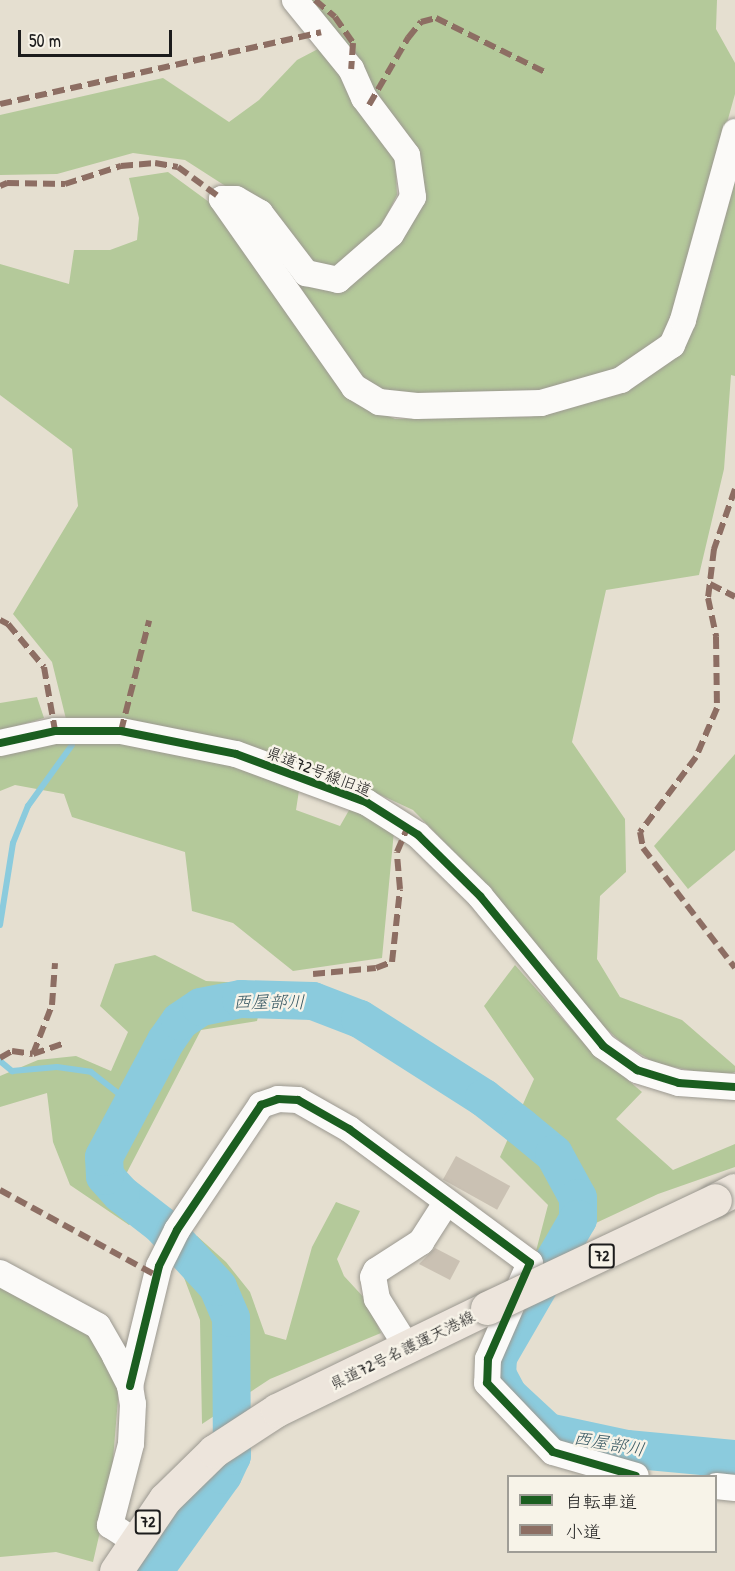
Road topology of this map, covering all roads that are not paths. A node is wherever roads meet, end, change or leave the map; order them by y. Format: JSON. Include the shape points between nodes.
{"nodes":[{"id":1,"x":295,"y":0,"type":"edge"},
{"id":2,"x":735,"y":132,"type":"edge"},
{"id":3,"x":0,"y":743,"type":"edge"},
{"id":4,"x":735,"y":1087,"type":"edge"},
{"id":5,"x":725,"y":1195,"type":"edge"},
{"id":6,"x":446,"y":1203,"type":"junction"},
{"id":7,"x":0,"y":1273,"type":"edge"},
{"id":8,"x":407,"y":1347,"type":"junction"},
{"id":9,"x":130,"y":1386,"type":"junction"},
{"id":10,"x":633,"y":1475,"type":"edge"},
{"id":11,"x":717,"y":1486,"type":"edge"},
{"id":12,"x":735,"y":1488,"type":"edge"},
{"id":13,"x":135,"y":1541,"type":"junction"},
{"id":14,"x":116,"y":1571,"type":"edge"}],
"edges":[{"from":1,"to":2,"type":"street","via":[[351,69],[364,98],[407,155],[413,197],[391,234],[338,280],[306,273],[260,213],[236,199],[222,199],[354,387],[379,402],[417,406],[540,403],[621,380],[652,362],[672,345],[683,320]]},
{"from":3,"to":4,"type":"street","name":"県道72号線旧道","via":[[55,731],[121,731],[236,754],[366,802],[418,835],[480,896],[603,1046],[637,1070],[679,1083]]},
{"from":5,"to":8,"type":"main road","name":"県道72号名護運天港線","number":"72","bridge":true},
{"from":6,"to":8,"type":"street","via":[[421,1242],[376,1271],[373,1277],[377,1299]]},
{"from":6,"to":9,"type":"street","via":[[322,1111],[298,1100],[278,1099],[261,1105],[177,1230],[159,1266]]},
{"from":6,"to":10,"type":"street","via":[[530,1263],[488,1359],[487,1383],[554,1452]]},
{"from":7,"to":9,"type":"street","via":[[98,1326]]},
{"from":8,"to":13,"type":"main road","name":"県道72号名護運天港線","number":"72","via":[[277,1410],[214,1450],[184,1477]]},
{"from":9,"to":13,"type":"street","via":[[131,1444],[110,1525]]},
{"from":11,"to":12,"type":"street"},
{"from":13,"to":14,"type":"main road","name":"県道72号名護運天港線","number":"72"}]}
